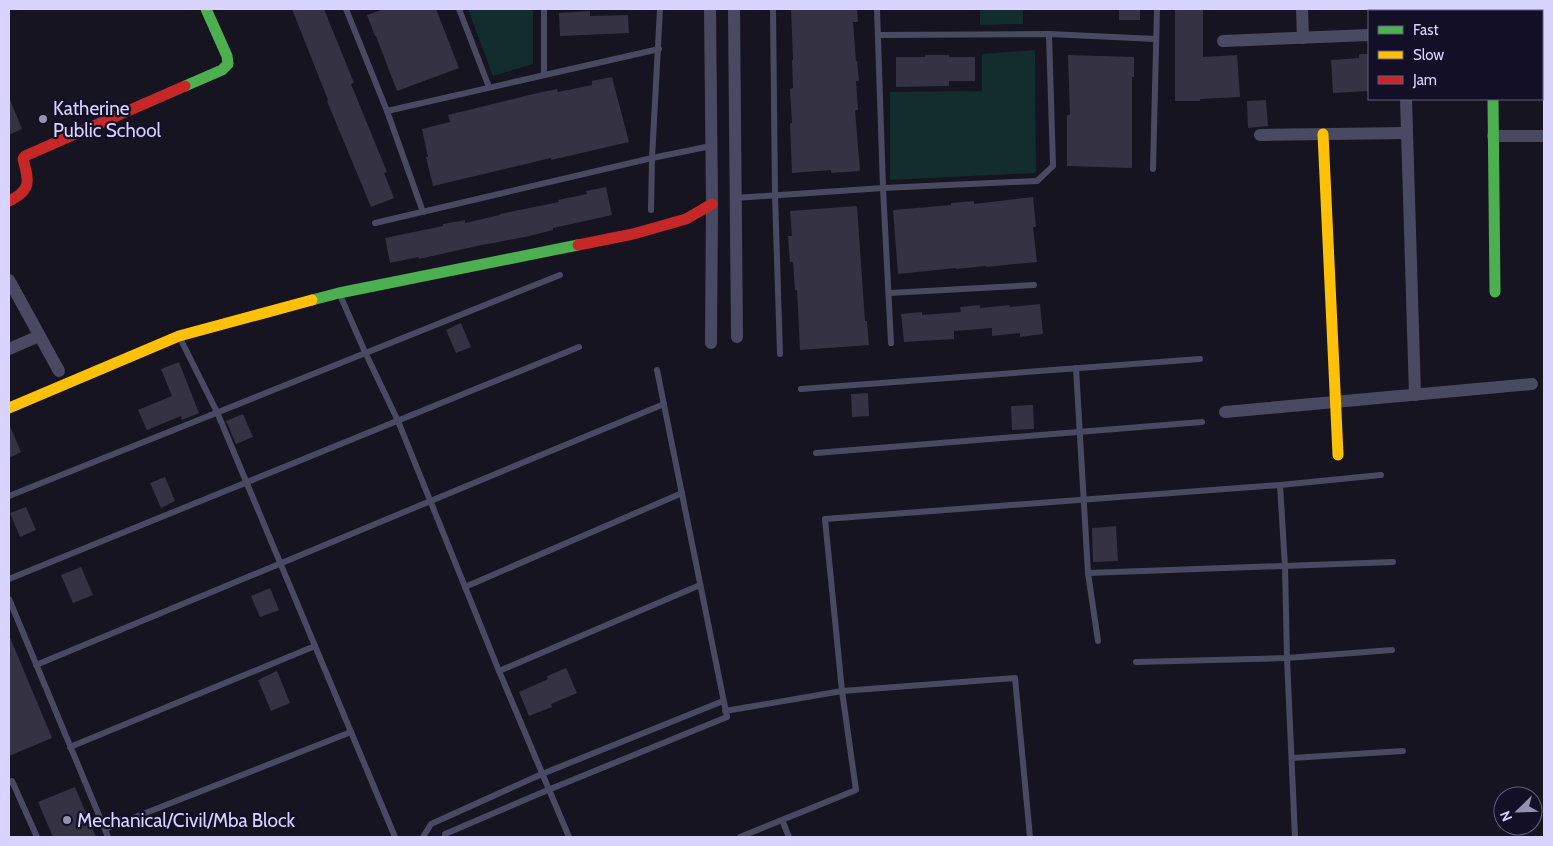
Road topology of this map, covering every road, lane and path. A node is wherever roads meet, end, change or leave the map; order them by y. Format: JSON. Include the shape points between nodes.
{"nodes":[{"id":1,"x":206,"y":9,"type":"edge"},
{"id":2,"x":346,"y":9,"type":"edge"},
{"id":3,"x":459,"y":9,"type":"edge"},
{"id":4,"x":544,"y":9,"type":"edge"},
{"id":5,"x":660,"y":9,"type":"edge"},
{"id":6,"x":710,"y":9,"type":"edge"},
{"id":7,"x":734,"y":9,"type":"edge"},
{"id":8,"x":773,"y":9,"type":"edge"},
{"id":9,"x":877,"y":9,"type":"edge"},
{"id":10,"x":1157,"y":9,"type":"edge"},
{"id":11,"x":1302,"y":9,"type":"edge"},
{"id":12,"x":1049,"y":34,"type":"junction"},
{"id":13,"x":878,"y":35,"type":"junction"},
{"id":14,"x":1368,"y":35,"type":"edge"},
{"id":15,"x":1303,"y":38,"type":"junction"},
{"id":16,"x":1156,"y":39,"type":"junction"},
{"id":17,"x":1223,"y":41,"type":"dead end"},
{"id":18,"x":659,"y":49,"type":"junction"},
{"id":19,"x":544,"y":74,"type":"junction"},
{"id":20,"x":489,"y":87,"type":"junction"},
{"id":21,"x":1406,"y":100,"type":"edge"},
{"id":22,"x":1493,"y":100,"type":"edge"},
{"id":23,"x":387,"y":111,"type":"junction"},
{"id":24,"x":1407,"y":133,"type":"junction"},
{"id":25,"x":1324,"y":134,"type":"junction"},
{"id":26,"x":1260,"y":135,"type":"dead end"},
{"id":27,"x":1493,"y":136,"type":"junction"},
{"id":28,"x":1544,"y":136,"type":"edge"},
{"id":29,"x":711,"y":146,"type":"junction"},
{"id":30,"x":652,"y":158,"type":"junction"},
{"id":31,"x":1153,"y":169,"type":"dead end"},
{"id":32,"x":883,"y":188,"type":"junction"},
{"id":33,"x":775,"y":195,"type":"junction"},
{"id":34,"x":736,"y":198,"type":"junction"},
{"id":35,"x":9,"y":201,"type":"edge"},
{"id":36,"x":712,"y":204,"type":"junction"},
{"id":37,"x":651,"y":210,"type":"dead end"},
{"id":38,"x":423,"y":212,"type":"junction"},
{"id":39,"x":376,"y":223,"type":"dead end"},
{"id":40,"x":560,"y":275,"type":"dead end"},
{"id":41,"x":9,"y":280,"type":"edge"},
{"id":42,"x":1034,"y":285,"type":"dead end"},
{"id":43,"x":1495,"y":292,"type":"dead end"},
{"id":44,"x":339,"y":293,"type":"junction"},
{"id":45,"x":889,"y":294,"type":"junction"},
{"id":46,"x":40,"y":336,"type":"junction"},
{"id":47,"x":179,"y":336,"type":"junction"},
{"id":48,"x":737,"y":337,"type":"dead end"},
{"id":49,"x":711,"y":343,"type":"dead end"},
{"id":50,"x":891,"y":343,"type":"dead end"},
{"id":51,"x":579,"y":347,"type":"dead end"},
{"id":52,"x":9,"y":349,"type":"edge"},
{"id":53,"x":365,"y":352,"type":"junction"},
{"id":54,"x":780,"y":354,"type":"dead end"},
{"id":55,"x":1200,"y":359,"type":"dead end"},
{"id":56,"x":1076,"y":368,"type":"junction"},
{"id":57,"x":657,"y":370,"type":"dead end"},
{"id":58,"x":60,"y":371,"type":"dead end"},
{"id":59,"x":1532,"y":384,"type":"dead end"},
{"id":60,"x":801,"y":390,"type":"dead end"},
{"id":61,"x":1415,"y":395,"type":"junction"},
{"id":62,"x":1336,"y":402,"type":"junction"},
{"id":63,"x":664,"y":404,"type":"junction"},
{"id":64,"x":9,"y":408,"type":"edge"},
{"id":65,"x":217,"y":412,"type":"junction"},
{"id":66,"x":1224,"y":412,"type":"dead end"},
{"id":67,"x":398,"y":421,"type":"junction"},
{"id":68,"x":1202,"y":422,"type":"dead end"},
{"id":69,"x":1079,"y":432,"type":"junction"},
{"id":70,"x":816,"y":453,"type":"dead end"},
{"id":71,"x":1338,"y":455,"type":"dead end"},
{"id":72,"x":1381,"y":475,"type":"dead end"},
{"id":73,"x":246,"y":482,"type":"junction"},
{"id":74,"x":1280,"y":485,"type":"junction"},
{"id":75,"x":682,"y":493,"type":"junction"},
{"id":76,"x":9,"y":496,"type":"edge"},
{"id":77,"x":1083,"y":499,"type":"junction"},
{"id":78,"x":431,"y":501,"type":"junction"},
{"id":79,"x":1393,"y":562,"type":"dead end"},
{"id":80,"x":280,"y":563,"type":"junction"},
{"id":81,"x":1285,"y":566,"type":"junction"},
{"id":82,"x":1088,"y":574,"type":"junction"},
{"id":83,"x":9,"y":579,"type":"edge"},
{"id":84,"x":700,"y":585,"type":"junction"},
{"id":85,"x":466,"y":587,"type":"junction"},
{"id":86,"x":9,"y":599,"type":"edge"},
{"id":87,"x":1098,"y":640,"type":"dead end"},
{"id":88,"x":315,"y":646,"type":"junction"},
{"id":89,"x":1392,"y":650,"type":"dead end"},
{"id":90,"x":1287,"y":658,"type":"junction"},
{"id":91,"x":1136,"y":662,"type":"dead end"},
{"id":92,"x":36,"y":665,"type":"junction"},
{"id":93,"x":499,"y":671,"type":"junction"},
{"id":94,"x":842,"y":692,"type":"junction"},
{"id":95,"x":724,"y":701,"type":"junction"},
{"id":96,"x":725,"y":711,"type":"junction"},
{"id":97,"x":351,"y":732,"type":"junction"},
{"id":98,"x":70,"y":747,"type":"junction"},
{"id":99,"x":1403,"y":751,"type":"dead end"},
{"id":100,"x":1292,"y":758,"type":"junction"},
{"id":101,"x":542,"y":774,"type":"junction"},
{"id":102,"x":9,"y":782,"type":"edge"},
{"id":103,"x":548,"y":790,"type":"junction"},
{"id":104,"x":782,"y":820,"type":"junction"},
{"id":105,"x":105,"y":829,"type":"junction"},
{"id":106,"x":37,"y":837,"type":"edge"},
{"id":107,"x":108,"y":837,"type":"edge"},
{"id":108,"x":395,"y":837,"type":"edge"},
{"id":109,"x":423,"y":837,"type":"edge"},
{"id":110,"x":445,"y":837,"type":"edge"},
{"id":111,"x":569,"y":837,"type":"edge"},
{"id":112,"x":740,"y":837,"type":"edge"},
{"id":113,"x":789,"y":837,"type":"edge"},
{"id":114,"x":1030,"y":837,"type":"edge"},
{"id":115,"x":1295,"y":837,"type":"edge"}],
"edges":[{"from":1,"to":35,"type":"street","via":[[227,56],[227,67],[25,156],[27,188],[22,196]]},
{"from":2,"to":23,"type":"lane"},
{"from":3,"to":20,"type":"lane"},
{"from":4,"to":19,"type":"lane"},
{"from":5,"to":18,"type":"lane"},
{"from":6,"to":29,"type":"street"},
{"from":7,"to":34,"type":"street"},
{"from":8,"to":33,"type":"lane"},
{"from":9,"to":13,"type":"lane"},
{"from":10,"to":16,"type":"lane"},
{"from":11,"to":15,"type":"street"},
{"from":12,"to":13,"type":"lane"},
{"from":12,"to":16,"type":"lane"},
{"from":12,"to":32,"type":"lane","via":[[1053,166],[1037,181]]},
{"from":13,"to":32,"type":"lane"},
{"from":14,"to":15,"type":"street"},
{"from":15,"to":17,"type":"street"},
{"from":16,"to":31,"type":"lane"},
{"from":18,"to":19,"type":"lane"},
{"from":18,"to":30,"type":"lane"},
{"from":19,"to":20,"type":"lane"},
{"from":20,"to":23,"type":"lane"},
{"from":21,"to":24,"type":"street"},
{"from":22,"to":27,"type":"street"},
{"from":23,"to":38,"type":"lane"},
{"from":24,"to":25,"type":"street"},
{"from":24,"to":61,"type":"street"},
{"from":25,"to":26,"type":"street"},
{"from":25,"to":62,"type":"street"},
{"from":27,"to":28,"type":"street"},
{"from":27,"to":43,"type":"street"},
{"from":29,"to":30,"type":"lane"},
{"from":29,"to":36,"type":"street"},
{"from":30,"to":37,"type":"lane"},
{"from":30,"to":38,"type":"lane"},
{"from":32,"to":33,"type":"lane"},
{"from":32,"to":45,"type":"lane"},
{"from":33,"to":34,"type":"lane"},
{"from":33,"to":54,"type":"lane"},
{"from":34,"to":48,"type":"street"},
{"from":36,"to":44,"type":"street","via":[[686,219],[633,234]]},
{"from":36,"to":49,"type":"street"},
{"from":38,"to":39,"type":"lane"},
{"from":40,"to":53,"type":"lane"},
{"from":41,"to":46,"type":"street"},
{"from":42,"to":45,"type":"lane"},
{"from":44,"to":47,"type":"street"},
{"from":44,"to":53,"type":"lane"},
{"from":45,"to":50,"type":"lane"},
{"from":46,"to":52,"type":"street"},
{"from":46,"to":58,"type":"street"},
{"from":47,"to":64,"type":"street"},
{"from":47,"to":65,"type":"lane"},
{"from":51,"to":67,"type":"lane"},
{"from":53,"to":65,"type":"lane"},
{"from":53,"to":67,"type":"lane"},
{"from":55,"to":56,"type":"lane"},
{"from":56,"to":60,"type":"lane"},
{"from":56,"to":69,"type":"lane"},
{"from":57,"to":63,"type":"lane"},
{"from":59,"to":61,"type":"street"},
{"from":61,"to":62,"type":"street"},
{"from":62,"to":66,"type":"street"},
{"from":62,"to":71,"type":"street"},
{"from":63,"to":75,"type":"lane"},
{"from":63,"to":78,"type":"lane"},
{"from":65,"to":73,"type":"lane"},
{"from":65,"to":76,"type":"lane"},
{"from":67,"to":73,"type":"lane"},
{"from":67,"to":78,"type":"lane"},
{"from":68,"to":69,"type":"lane"},
{"from":69,"to":70,"type":"lane"},
{"from":69,"to":77,"type":"lane"},
{"from":72,"to":74,"type":"lane"},
{"from":73,"to":80,"type":"lane"},
{"from":73,"to":83,"type":"lane"},
{"from":74,"to":77,"type":"lane"},
{"from":74,"to":81,"type":"lane"},
{"from":75,"to":84,"type":"lane"},
{"from":75,"to":85,"type":"lane"},
{"from":77,"to":82,"type":"lane"},
{"from":77,"to":94,"type":"lane","via":[[825,519]]},
{"from":78,"to":80,"type":"lane"},
{"from":78,"to":85,"type":"lane"},
{"from":79,"to":81,"type":"lane"},
{"from":80,"to":88,"type":"lane"},
{"from":80,"to":92,"type":"lane"},
{"from":81,"to":82,"type":"lane"},
{"from":81,"to":90,"type":"lane"},
{"from":82,"to":87,"type":"lane"},
{"from":84,"to":93,"type":"lane"},
{"from":84,"to":95,"type":"lane"},
{"from":85,"to":93,"type":"lane"},
{"from":86,"to":92,"type":"lane"},
{"from":88,"to":97,"type":"lane"},
{"from":88,"to":98,"type":"lane"},
{"from":89,"to":90,"type":"lane"},
{"from":90,"to":91,"type":"lane"},
{"from":90,"to":100,"type":"lane"},
{"from":92,"to":98,"type":"lane"},
{"from":93,"to":101,"type":"lane"},
{"from":94,"to":96,"type":"lane"},
{"from":94,"to":104,"type":"lane","via":[[856,790]]},
{"from":94,"to":114,"type":"lane","via":[[1015,678]]},
{"from":95,"to":96,"type":"lane"},
{"from":95,"to":101,"type":"lane"},
{"from":96,"to":103,"type":"lane","via":[[727,717]]},
{"from":97,"to":105,"type":"lane"},
{"from":97,"to":108,"type":"lane"},
{"from":98,"to":105,"type":"lane"},
{"from":99,"to":100,"type":"lane"},
{"from":100,"to":115,"type":"lane"},
{"from":101,"to":103,"type":"lane"},
{"from":101,"to":109,"type":"lane","via":[[431,824]]},
{"from":102,"to":106,"type":"lane","via":[[12,781]]},
{"from":103,"to":110,"type":"lane","via":[[445,834]]},
{"from":103,"to":111,"type":"lane"},
{"from":104,"to":112,"type":"lane"},
{"from":104,"to":113,"type":"lane"},
{"from":105,"to":107,"type":"lane"}]}
